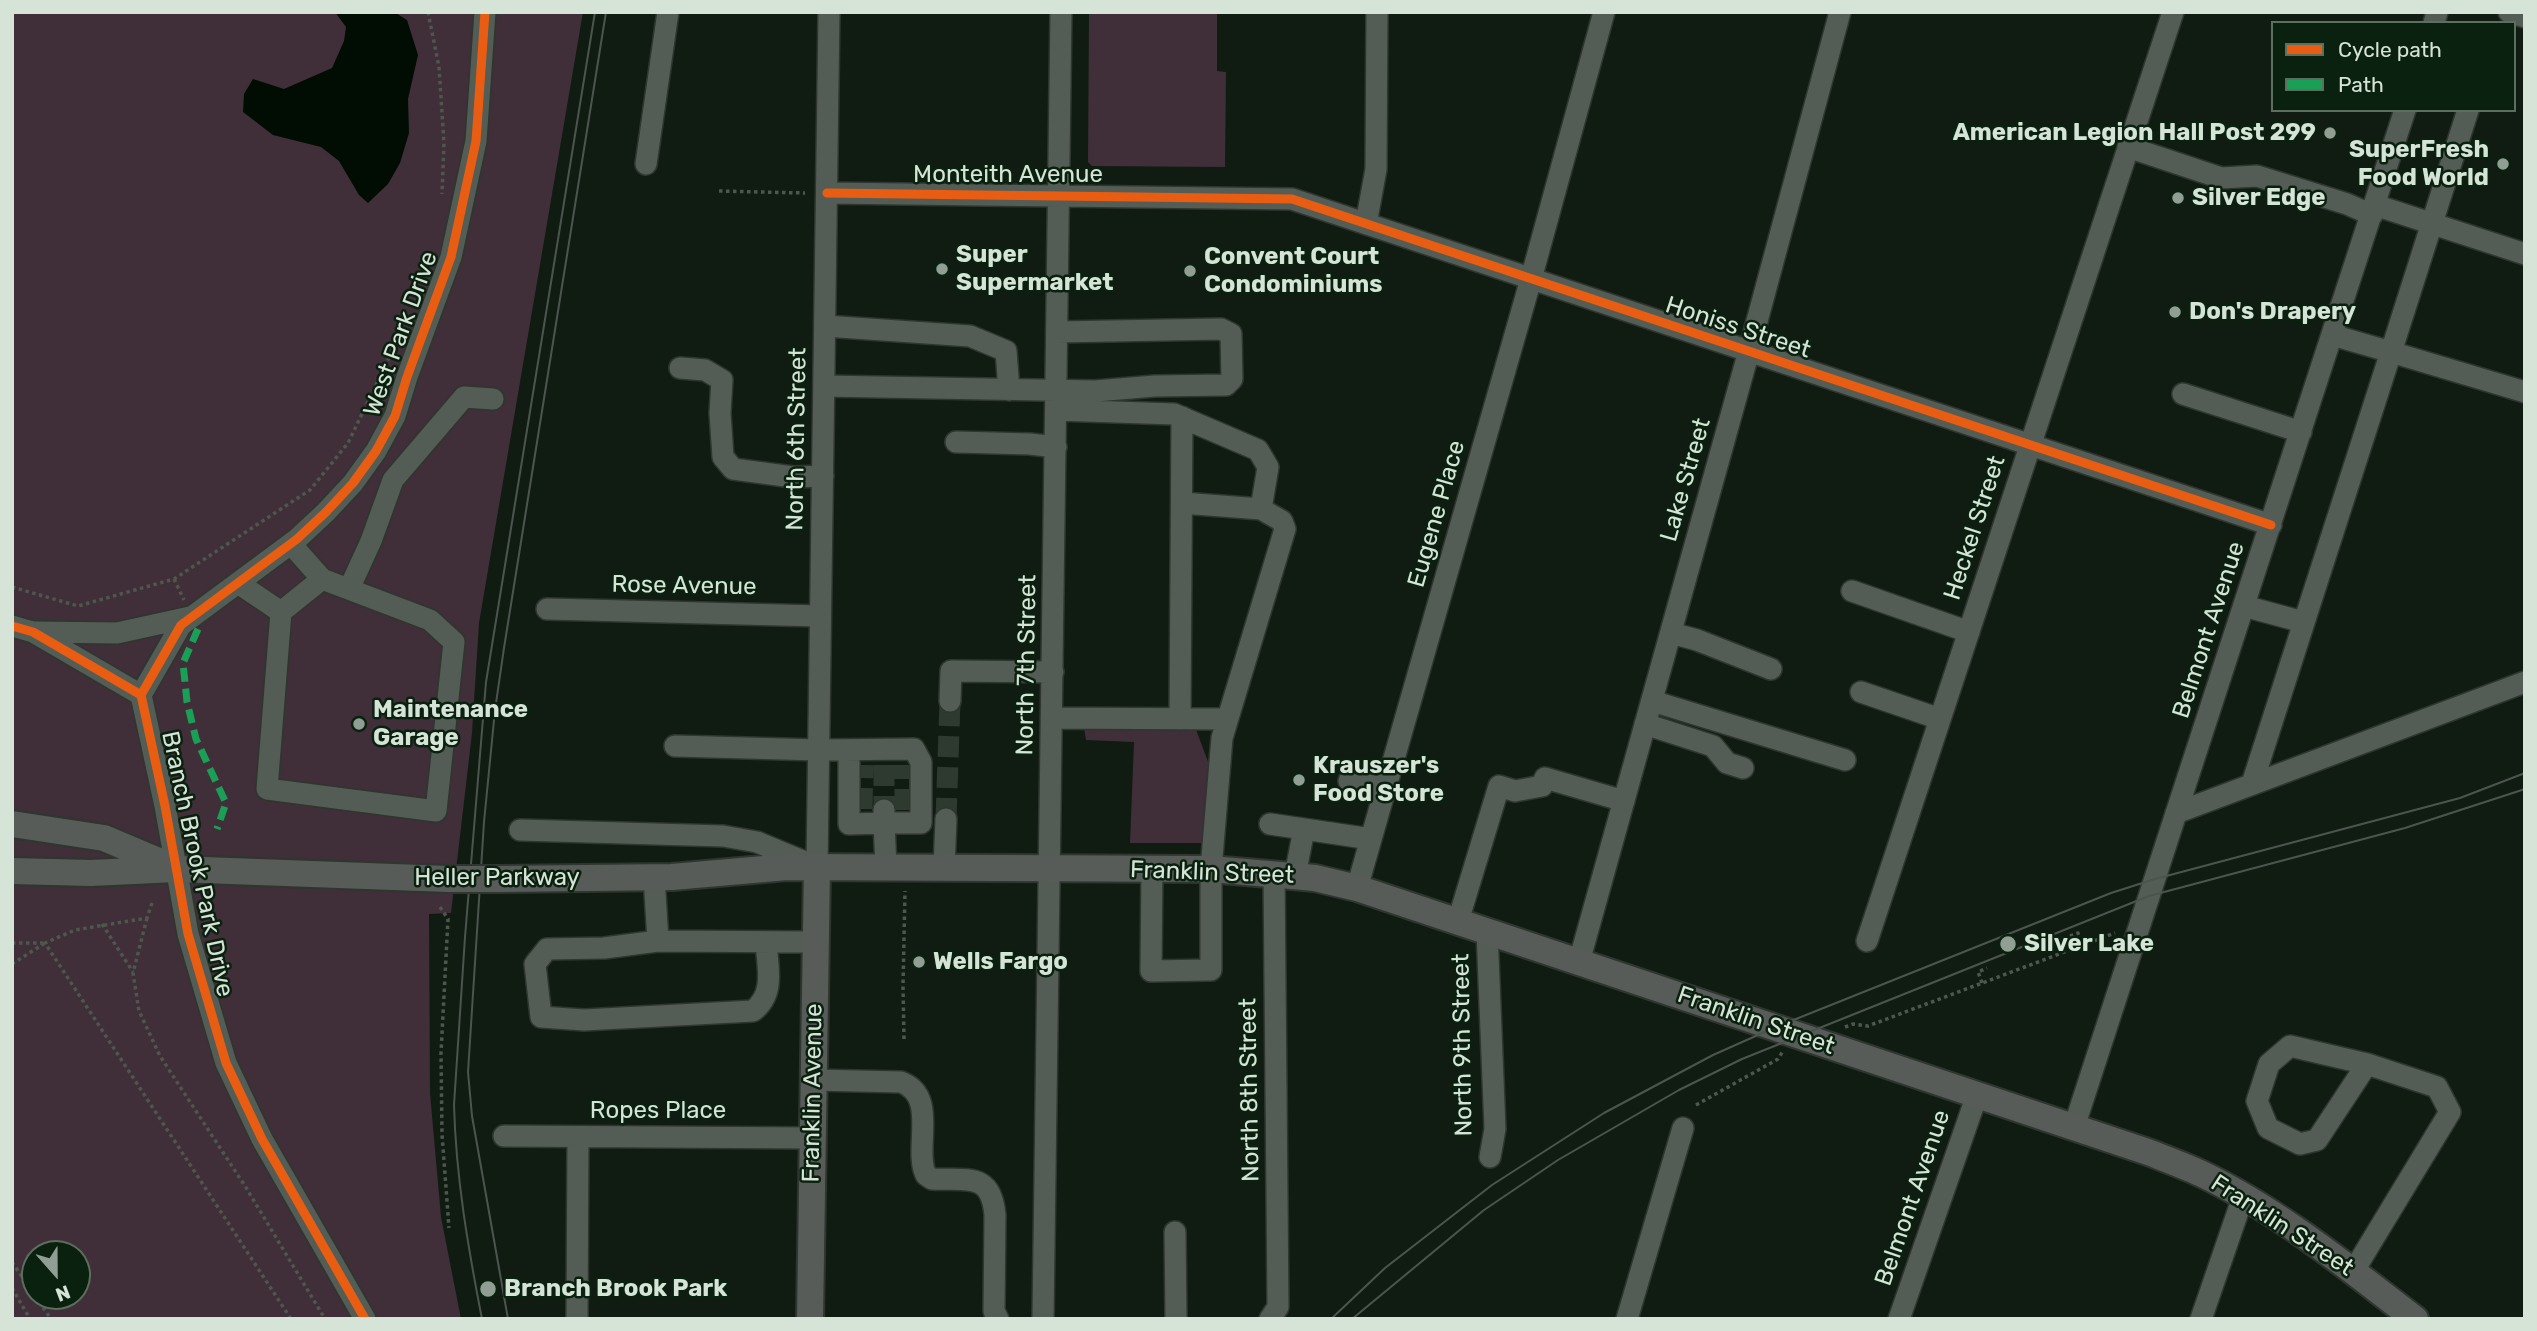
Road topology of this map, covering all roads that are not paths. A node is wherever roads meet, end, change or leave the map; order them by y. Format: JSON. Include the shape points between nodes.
{"nodes":[{"id":1,"x":485,"y":12,"type":"edge"},
{"id":2,"x":668,"y":12,"type":"edge"},
{"id":3,"x":829,"y":12,"type":"edge"},
{"id":4,"x":1061,"y":12,"type":"edge"},
{"id":5,"x":1377,"y":12,"type":"edge"},
{"id":6,"x":1604,"y":12,"type":"edge"},
{"id":7,"x":1840,"y":12,"type":"edge"},
{"id":8,"x":2173,"y":12,"type":"edge"},
{"id":9,"x":2509,"y":12,"type":"edge"},
{"id":10,"x":2525,"y":17,"type":"edge"},
{"id":11,"x":2404,"y":112,"type":"edge"},
{"id":12,"x":2467,"y":112,"type":"edge"},
{"id":13,"x":2128,"y":147,"type":"junction"},
{"id":14,"x":646,"y":164,"type":"dead end"},
{"id":15,"x":827,"y":193,"type":"junction"},
{"id":16,"x":1059,"y":195,"type":"junction"},
{"id":17,"x":1189,"y":196,"type":"joint"},
{"id":18,"x":2373,"y":210,"type":"junction"},
{"id":19,"x":1366,"y":224,"type":"junction"},
{"id":20,"x":2431,"y":224,"type":"junction"},
{"id":21,"x":2525,"y":254,"type":"edge"},
{"id":22,"x":1531,"y":279,"type":"junction"},
{"id":23,"x":825,"y":326,"type":"junction"},
{"id":24,"x":1057,"y":332,"type":"junction"},
{"id":25,"x":2332,"y":335,"type":"junction"},
{"id":26,"x":1749,"y":352,"type":"junction"},
{"id":27,"x":2391,"y":352,"type":"junction"},
{"id":28,"x":680,"y":368,"type":"dead end"},
{"id":29,"x":824,"y":386,"type":"junction"},
{"id":30,"x":1009,"y":390,"type":"junction"},
{"id":31,"x":2525,"y":392,"type":"edge"},
{"id":32,"x":2183,"y":394,"type":"dead end"},
{"id":33,"x":493,"y":399,"type":"dead end"},
{"id":34,"x":1056,"y":400,"type":"junction"},
{"id":35,"x":1182,"y":417,"type":"junction"},
{"id":36,"x":2301,"y":432,"type":"junction"},
{"id":37,"x":956,"y":442,"type":"dead end"},
{"id":38,"x":2030,"y":445,"type":"junction"},
{"id":39,"x":1056,"y":447,"type":"junction"},
{"id":40,"x":823,"y":476,"type":"junction"},
{"id":41,"x":1182,"y":503,"type":"junction"},
{"id":42,"x":1261,"y":509,"type":"junction"},
{"id":43,"x":2271,"y":525,"type":"junction"},
{"id":44,"x":291,"y":544,"type":"junction"},
{"id":45,"x":322,"y":579,"type":"junction"},
{"id":46,"x":238,"y":583,"type":"junction"},
{"id":47,"x":349,"y":589,"type":"junction"},
{"id":48,"x":1852,"y":591,"type":"dead end"},
{"id":49,"x":2244,"y":606,"type":"junction"},
{"id":50,"x":547,"y":609,"type":"dead end"},
{"id":51,"x":281,"y":612,"type":"junction"},
{"id":52,"x":820,"y":615,"type":"junction"},
{"id":53,"x":192,"y":617,"type":"junction"},
{"id":54,"x":2303,"y":622,"type":"junction"},
{"id":55,"x":12,"y":626,"type":"edge"},
{"id":56,"x":33,"y":632,"type":"junction"},
{"id":57,"x":1969,"y":632,"type":"junction"},
{"id":58,"x":1671,"y":633,"type":"junction"},
{"id":59,"x":1771,"y":669,"type":"dead end"},
{"id":60,"x":1053,"y":672,"type":"junction"},
{"id":61,"x":2525,"y":682,"type":"edge"},
{"id":62,"x":1861,"y":692,"type":"dead end"},
{"id":63,"x":141,"y":695,"type":"junction"},
{"id":64,"x":950,"y":701,"type":"tunnel mouth"},
{"id":65,"x":1652,"y":701,"type":"junction"},
{"id":66,"x":1052,"y":718,"type":"junction"},
{"id":67,"x":1180,"y":719,"type":"junction"},
{"id":68,"x":1227,"y":719,"type":"junction"},
{"id":69,"x":1940,"y":719,"type":"junction"},
{"id":70,"x":1645,"y":724,"type":"junction"},
{"id":71,"x":675,"y":746,"type":"dead end"},
{"id":72,"x":819,"y":750,"type":"junction"},
{"id":73,"x":879,"y":756,"type":"junction"},
{"id":74,"x":1845,"y":760,"type":"dead end"},
{"id":75,"x":1743,"y":768,"type":"dead end"},
{"id":76,"x":1349,"y":780,"type":"dead end"},
{"id":77,"x":2252,"y":784,"type":"junction"},
{"id":78,"x":1386,"y":788,"type":"junction"},
{"id":79,"x":1624,"y":801,"type":"junction"},
{"id":80,"x":2176,"y":813,"type":"junction"},
{"id":81,"x":894,"y":816,"type":"junction"},
{"id":82,"x":946,"y":819,"type":"tunnel mouth"},
{"id":83,"x":12,"y":824,"type":"edge"},
{"id":84,"x":1270,"y":824,"type":"dead end"},
{"id":85,"x":1304,"y":829,"type":"junction"},
{"id":86,"x":520,"y":830,"type":"dead end"},
{"id":87,"x":1371,"y":839,"type":"junction"},
{"id":88,"x":817,"y":867,"type":"junction"},
{"id":89,"x":886,"y":867,"type":"junction"},
{"id":90,"x":944,"y":868,"type":"junction"},
{"id":91,"x":176,"y":869,"type":"junction"},
{"id":92,"x":1050,"y":869,"type":"junction"},
{"id":93,"x":1152,"y":869,"type":"junction"},
{"id":94,"x":1211,"y":869,"type":"junction"},
{"id":95,"x":12,"y":871,"type":"edge"},
{"id":96,"x":1284,"y":875,"type":"junction"},
{"id":97,"x":654,"y":877,"type":"junction"},
{"id":98,"x":1357,"y":888,"type":"junction"},
{"id":99,"x":1458,"y":921,"type":"junction"},
{"id":100,"x":1487,"y":931,"type":"junction"},
{"id":101,"x":658,"y":941,"type":"junction"},
{"id":102,"x":1867,"y":941,"type":"dead end"},
{"id":103,"x":816,"y":942,"type":"junction"},
{"id":104,"x":766,"y":943,"type":"junction"},
{"id":105,"x":1579,"y":962,"type":"junction"},
{"id":106,"x":2367,"y":1064,"type":"junction"},
{"id":107,"x":813,"y":1080,"type":"junction"},
{"id":108,"x":1977,"y":1094,"type":"junction"},
{"id":109,"x":2074,"y":1127,"type":"junction"},
{"id":110,"x":1683,"y":1128,"type":"dead end"},
{"id":111,"x":504,"y":1136,"type":"dead end"},
{"id":112,"x":578,"y":1137,"type":"junction"},
{"id":113,"x":812,"y":1138,"type":"junction"},
{"id":114,"x":1490,"y":1157,"type":"dead end"},
{"id":115,"x":2243,"y":1197,"type":"junction"},
{"id":116,"x":1175,"y":1232,"type":"dead end"},
{"id":117,"x":2353,"y":1272,"type":"junction"},
{"id":118,"x":1274,"y":1313,"type":"edge"},
{"id":119,"x":365,"y":1319,"type":"edge"},
{"id":120,"x":577,"y":1319,"type":"edge"},
{"id":121,"x":810,"y":1319,"type":"edge"},
{"id":122,"x":998,"y":1319,"type":"edge"},
{"id":123,"x":1043,"y":1319,"type":"edge"},
{"id":124,"x":1176,"y":1319,"type":"edge"},
{"id":125,"x":1627,"y":1319,"type":"edge"},
{"id":126,"x":1899,"y":1319,"type":"edge"},
{"id":127,"x":2201,"y":1319,"type":"edge"},
{"id":128,"x":2415,"y":1319,"type":"edge"}],
"edges":[{"from":1,"to":44,"type":"street","name":"West Park Drive","via":[[477,141],[451,257],[395,416],[352,483]]},
{"from":2,"to":14,"type":"street"},
{"from":3,"to":15,"type":"street","name":"North 6th Street"},
{"from":4,"to":16,"type":"street","name":"North 7th Street"},
{"from":5,"to":19,"type":"street","via":[[1376,169]]},
{"from":6,"to":22,"type":"street","name":"Eugene Place"},
{"from":7,"to":26,"type":"street","name":"Lake Street"},
{"from":8,"to":13,"type":"street","name":"Heckel Street"},
{"from":9,"to":10,"type":"street"},
{"from":11,"to":18,"type":"street","name":"Belmont Avenue"},
{"from":12,"to":20,"type":"street"},
{"from":13,"to":18,"type":"street","via":[[2221,178],[2258,176]]},
{"from":13,"to":38,"type":"street","name":"Heckel Street"},
{"from":15,"to":16,"type":"street","name":"Monteith Avenue"},
{"from":15,"to":23,"type":"street","name":"North 6th Street"},
{"from":16,"to":17,"type":"street","name":"Monteith Avenue"},
{"from":16,"to":24,"type":"street","name":"North 7th Street"},
{"from":17,"to":19,"type":"street","name":"Honiss Street","via":[[1292,199]]},
{"from":18,"to":20,"type":"street"},
{"from":18,"to":25,"type":"street","name":"Belmont Avenue"},
{"from":19,"to":22,"type":"street","name":"Honiss Street"},
{"from":20,"to":21,"type":"street"},
{"from":20,"to":27,"type":"street"},
{"from":22,"to":26,"type":"street","name":"Honiss Street"},
{"from":22,"to":78,"type":"street","name":"Eugene Place"},
{"from":23,"to":29,"type":"street","name":"North 6th Street"},
{"from":23,"to":30,"type":"street","via":[[970,336],[1006,351]]},
{"from":24,"to":34,"type":"street","name":"North 7th Street"},
{"from":24,"to":34,"type":"street","via":[[1221,329],[1231,334],[1232,379],[1226,385]]},
{"from":25,"to":27,"type":"street"},
{"from":25,"to":36,"type":"street","name":"Belmont Avenue"},
{"from":26,"to":38,"type":"street","name":"Honiss Street"},
{"from":26,"to":58,"type":"street","name":"Lake Street"},
{"from":27,"to":31,"type":"street"},
{"from":27,"to":54,"type":"street"},
{"from":28,"to":40,"type":"street","via":[[705,370],[722,380],[723,457],[733,470]]},
{"from":29,"to":30,"type":"street"},
{"from":29,"to":40,"type":"street","name":"North 6th Street"},
{"from":30,"to":34,"type":"street"},
{"from":32,"to":36,"type":"street"},
{"from":33,"to":47,"type":"street","via":[[464,397],[393,480]]},
{"from":34,"to":35,"type":"street"},
{"from":34,"to":39,"type":"street","name":"North 7th Street"},
{"from":35,"to":41,"type":"street"},
{"from":35,"to":42,"type":"street","via":[[1258,450],[1268,467]]},
{"from":36,"to":43,"type":"street","name":"Belmont Avenue"},
{"from":37,"to":39,"type":"street"},
{"from":38,"to":43,"type":"street","name":"Honiss Street"},
{"from":38,"to":57,"type":"street","name":"Heckel Street"},
{"from":39,"to":60,"type":"street","name":"North 7th Street"},
{"from":40,"to":52,"type":"street","name":"North 6th Street"},
{"from":41,"to":42,"type":"street"},
{"from":41,"to":67,"type":"street"},
{"from":42,"to":68,"type":"street","via":[[1282,521],[1285,529]]},
{"from":43,"to":49,"type":"street","name":"Belmont Avenue"},
{"from":44,"to":45,"type":"street"},
{"from":44,"to":46,"type":"street","name":"West Park Drive"},
{"from":45,"to":47,"type":"street"},
{"from":45,"to":51,"type":"street"},
{"from":46,"to":51,"type":"street"},
{"from":46,"to":53,"type":"street","name":"West Park Drive"},
{"from":47,"to":51,"type":"street","via":[[430,620],[454,642],[436,811],[267,789]]},
{"from":48,"to":57,"type":"street"},
{"from":49,"to":54,"type":"street"},
{"from":49,"to":80,"type":"street","name":"Belmont Avenue"},
{"from":50,"to":52,"type":"street","name":"Rose Avenue"},
{"from":52,"to":72,"type":"street","name":"North 6th Street"},
{"from":53,"to":56,"type":"street","via":[[117,633]]},
{"from":53,"to":63,"type":"street","name":"West Park Drive","via":[[181,625]]},
{"from":54,"to":77,"type":"street"},
{"from":55,"to":56,"type":"street"},
{"from":56,"to":63,"type":"street"},
{"from":57,"to":69,"type":"street","name":"Heckel Street"},
{"from":58,"to":59,"type":"street"},
{"from":58,"to":65,"type":"street","name":"Lake Street"},
{"from":60,"to":64,"type":"street","via":[[951,671]]},
{"from":60,"to":66,"type":"street","name":"North 7th Street"},
{"from":61,"to":77,"type":"street"},
{"from":62,"to":69,"type":"street"},
{"from":63,"to":91,"type":"street","name":"Branch Brook Park Drive"},
{"from":65,"to":70,"type":"street","name":"Lake Street"},
{"from":65,"to":74,"type":"street"},
{"from":66,"to":67,"type":"street"},
{"from":66,"to":92,"type":"street","name":"North 7th Street"},
{"from":67,"to":68,"type":"street"},
{"from":68,"to":94,"type":"street"},
{"from":69,"to":102,"type":"street","name":"Heckel Street"},
{"from":70,"to":75,"type":"street","via":[[1713,746],[1727,763]]},
{"from":70,"to":79,"type":"street","name":"Lake Street"},
{"from":71,"to":72,"type":"street"},
{"from":72,"to":73,"type":"street"},
{"from":72,"to":88,"type":"street","name":"North 6th Street"},
{"from":73,"to":81,"type":"street","via":[[849,824],[862,816]]},
{"from":73,"to":81,"type":"street","via":[[914,749],[921,762],[921,822]]},
{"from":76,"to":78,"type":"street"},
{"from":77,"to":80,"type":"street"},
{"from":78,"to":87,"type":"street","name":"Eugene Place"},
{"from":79,"to":99,"type":"street","via":[[1545,778],[1542,786],[1515,791],[1499,786]]},
{"from":79,"to":105,"type":"street","name":"Lake Street"},
{"from":80,"to":109,"type":"street","name":"Belmont Avenue"},
{"from":81,"to":89,"type":"street"},
{"from":82,"to":90,"type":"street"},
{"from":83,"to":91,"type":"main road","name":"Heller Parkway","via":[[104,838]]},
{"from":84,"to":85,"type":"street"},
{"from":85,"to":87,"type":"street"},
{"from":85,"to":96,"type":"street","name":"North 8th Street"},
{"from":86,"to":88,"type":"street","name":"Heller Parkway","via":[[723,836],[757,842]]},
{"from":87,"to":98,"type":"street","name":"Eugene Place"},
{"from":88,"to":89,"type":"main road","name":"Heller Parkway"},
{"from":88,"to":97,"type":"main road","name":"Heller Parkway"},
{"from":88,"to":103,"type":"main road","name":"Franklin Avenue"},
{"from":89,"to":90,"type":"main road","name":"Heller Parkway"},
{"from":90,"to":92,"type":"main road","name":"Heller Parkway"},
{"from":91,"to":95,"type":"main road","name":"Heller Parkway"},
{"from":91,"to":97,"type":"main road","name":"Heller Parkway","bridge":true,"via":[[448,880]]},
{"from":91,"to":119,"type":"street","name":"Branch Brook Park Drive","via":[[188,934],[226,1063],[262,1139]]},
{"from":92,"to":93,"type":"main road","name":"Franklin Street"},
{"from":92,"to":123,"type":"street","name":"North 7th Street"},
{"from":93,"to":94,"type":"main road","name":"Franklin Street"},
{"from":93,"to":94,"type":"street","via":[[1151,971],[1211,970]]},
{"from":94,"to":96,"type":"main road","name":"Franklin Street"},
{"from":96,"to":98,"type":"main road","name":"Franklin Street"},
{"from":96,"to":118,"type":"street","name":"North 8th Street"},
{"from":97,"to":101,"type":"street"},
{"from":98,"to":99,"type":"main road","name":"Franklin Street"},
{"from":99,"to":100,"type":"main road","name":"Franklin Street"},
{"from":100,"to":105,"type":"main road","name":"Franklin Street"},
{"from":100,"to":114,"type":"street","name":"North 9th Street","via":[[1495,1129]]},
{"from":101,"to":104,"type":"street"},
{"from":101,"to":104,"type":"street","via":[[604,948],[547,948],[535,964],[541,1017],[584,1020],[753,1011],[764,1002],[769,981]]},
{"from":103,"to":104,"type":"street"},
{"from":103,"to":107,"type":"main road","name":"Franklin Avenue"},
{"from":105,"to":108,"type":"main road","name":"Franklin Street"},
{"from":106,"to":106,"type":"street","via":[[2290,1046],[2269,1065],[2257,1101],[2268,1128],[2300,1144],[2317,1140]]},
{"from":106,"to":117,"type":"street","via":[[2437,1087],[2451,1112]]},
{"from":107,"to":113,"type":"main road","name":"Franklin Avenue"},
{"from":107,"to":122,"type":"street","via":[[907,1084],[922,1111],[926,1175],[988,1186],[995,1215],[994,1311]]},
{"from":108,"to":109,"type":"main road","name":"Franklin Street"},
{"from":108,"to":126,"type":"street","name":"Belmont Avenue"},
{"from":109,"to":115,"type":"main road","name":"Franklin Street","via":[[2148,1152]]},
{"from":110,"to":125,"type":"street"},
{"from":111,"to":112,"type":"street","name":"Ropes Place"},
{"from":112,"to":113,"type":"street","name":"Ropes Place"},
{"from":112,"to":120,"type":"street"},
{"from":113,"to":121,"type":"main road","name":"Franklin Avenue"},
{"from":115,"to":117,"type":"main road","name":"Franklin Street"},
{"from":115,"to":127,"type":"street"},
{"from":116,"to":124,"type":"street"},
{"from":117,"to":128,"type":"main road","name":"Franklin Street"}]}
